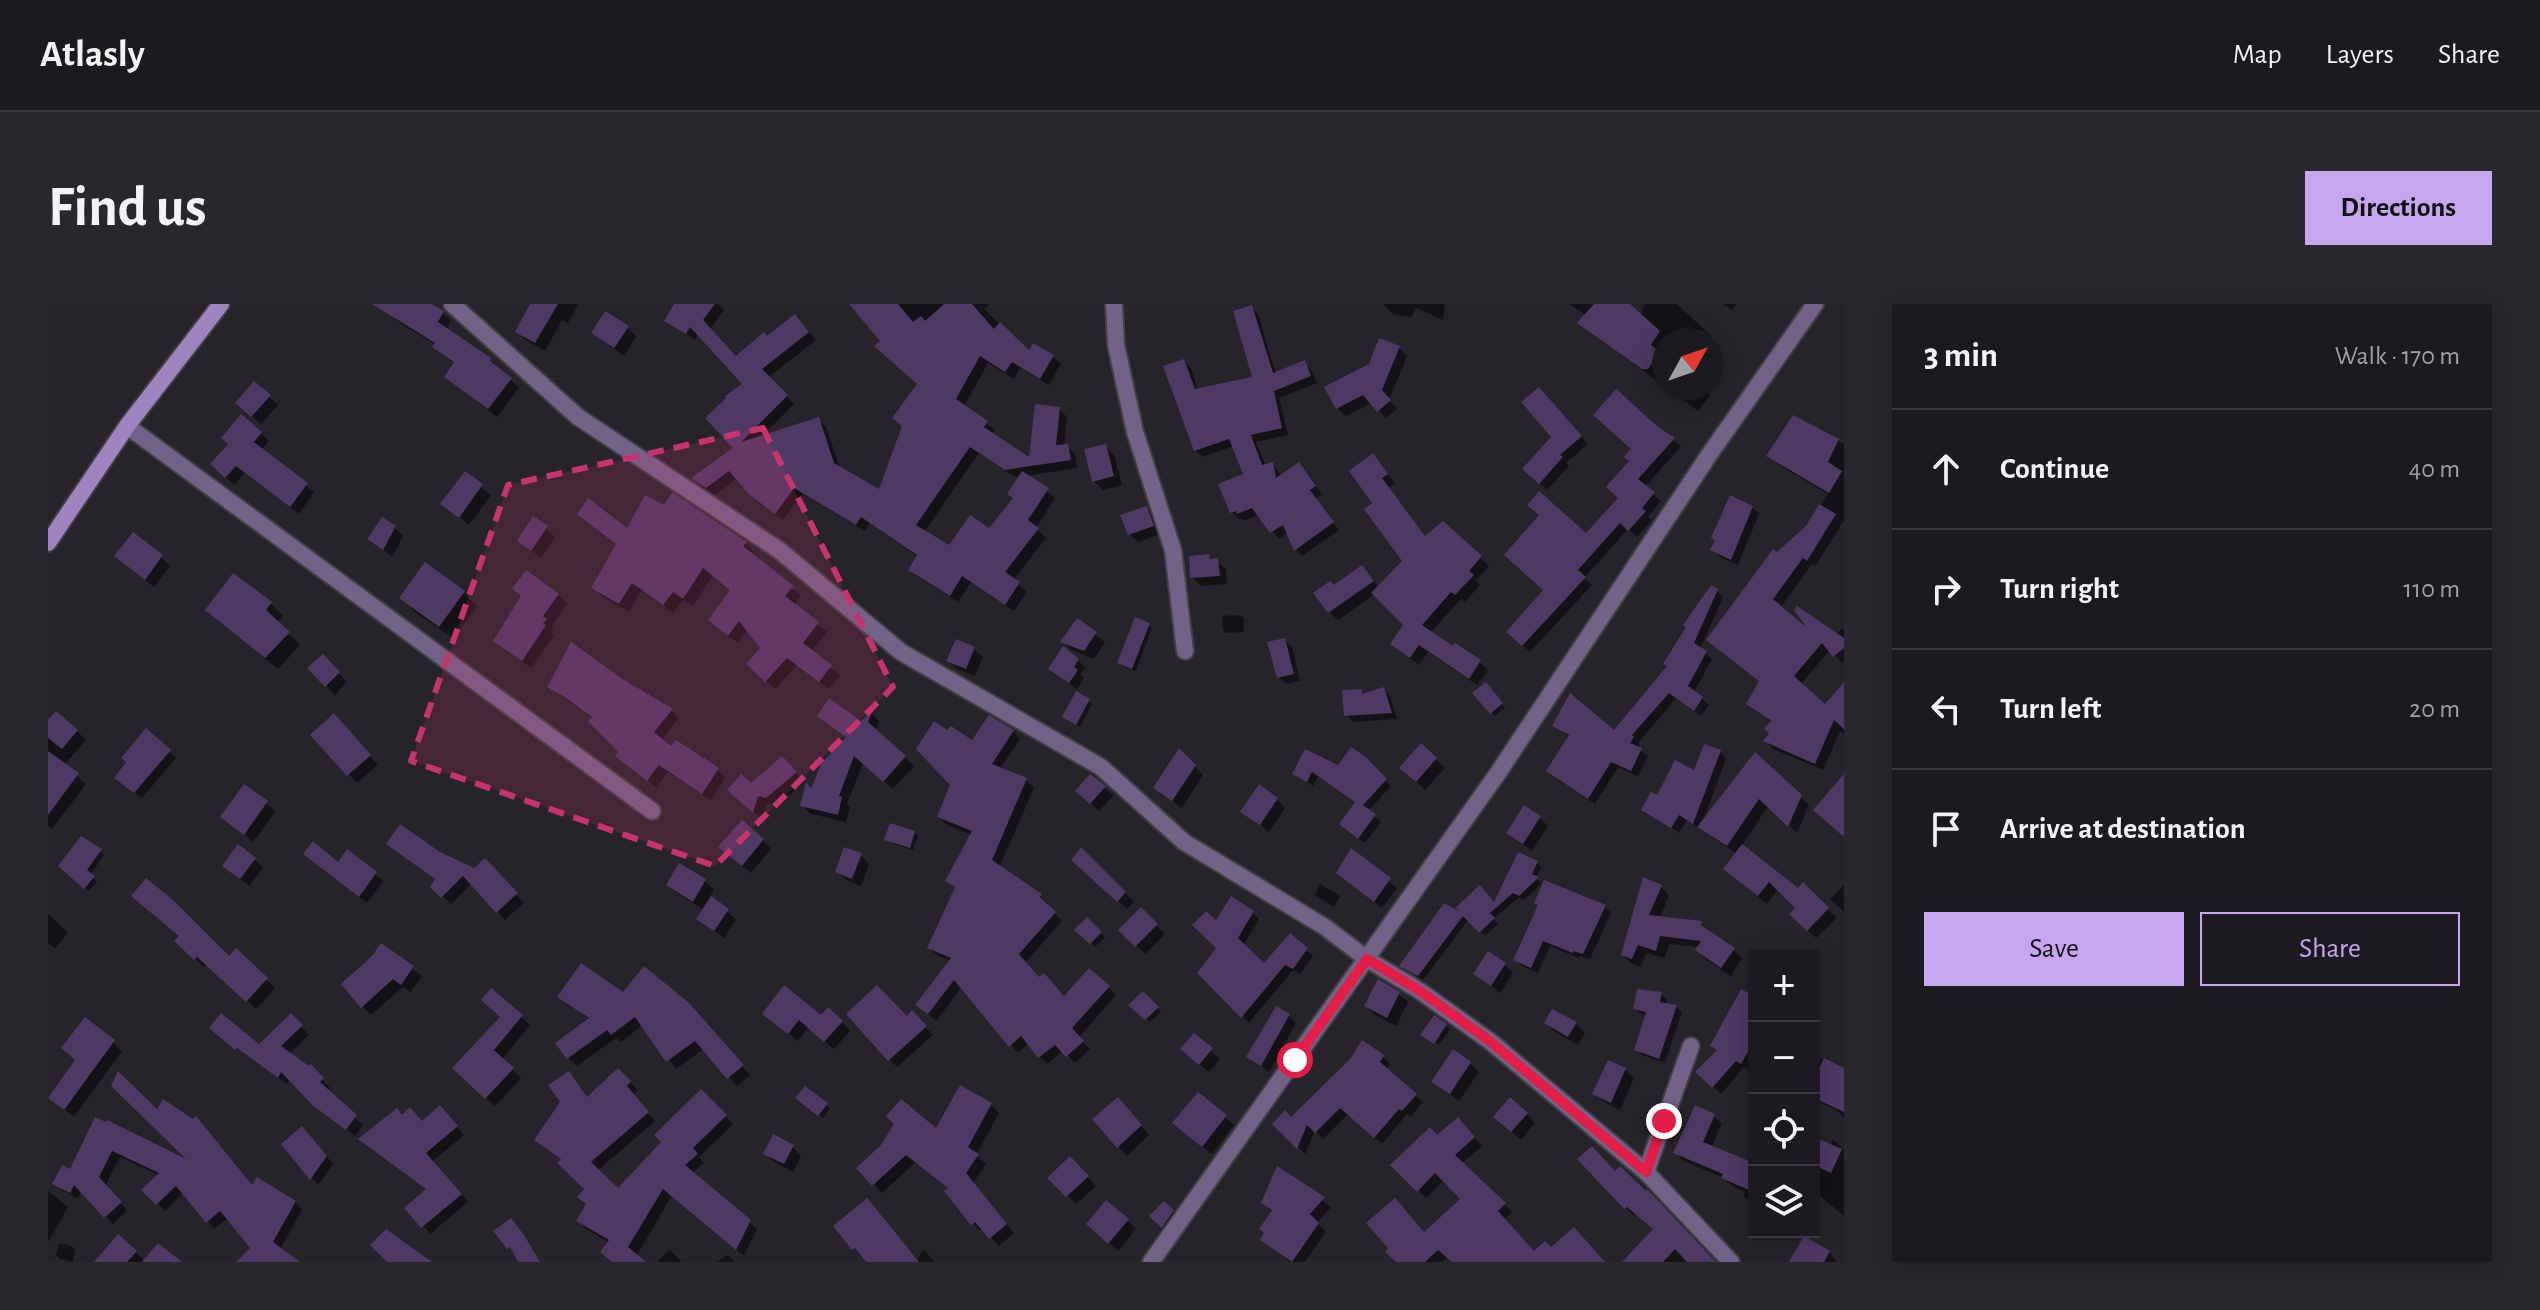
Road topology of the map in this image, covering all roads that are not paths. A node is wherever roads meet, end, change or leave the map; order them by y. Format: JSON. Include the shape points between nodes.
{"nodes":[{"id":1,"x":221,"y":304,"type":"edge"},
{"id":2,"x":452,"y":304,"type":"edge"},
{"id":3,"x":1114,"y":304,"type":"edge"},
{"id":4,"x":1815,"y":304,"type":"edge"},
{"id":5,"x":127,"y":426,"type":"junction"},
{"id":6,"x":48,"y":543,"type":"edge"},
{"id":7,"x":1185,"y":651,"type":"dead end"},
{"id":8,"x":652,"y":811,"type":"dead end"},
{"id":9,"x":1367,"y":959,"type":"junction"},
{"id":10,"x":1691,"y":1046,"type":"dead end"},
{"id":11,"x":1646,"y":1172,"type":"junction"},
{"id":12,"x":1151,"y":1262,"type":"edge"},
{"id":13,"x":1731,"y":1262,"type":"edge"}],
"edges":[{"from":1,"to":5,"type":"street"},
{"from":2,"to":9,"type":"street","via":[[578,417],[779,550],[901,652],[1101,767],[1184,842],[1325,927]]},
{"from":3,"to":7,"type":"street","via":[[1116,345],[1135,432],[1173,550]]},
{"from":4,"to":9,"type":"street"},
{"from":5,"to":6,"type":"street"},
{"from":5,"to":8,"type":"street"},
{"from":9,"to":11,"type":"street","via":[[1491,1042]]},
{"from":9,"to":12,"type":"street"},
{"from":10,"to":11,"type":"street"},
{"from":11,"to":13,"type":"street"}]}
